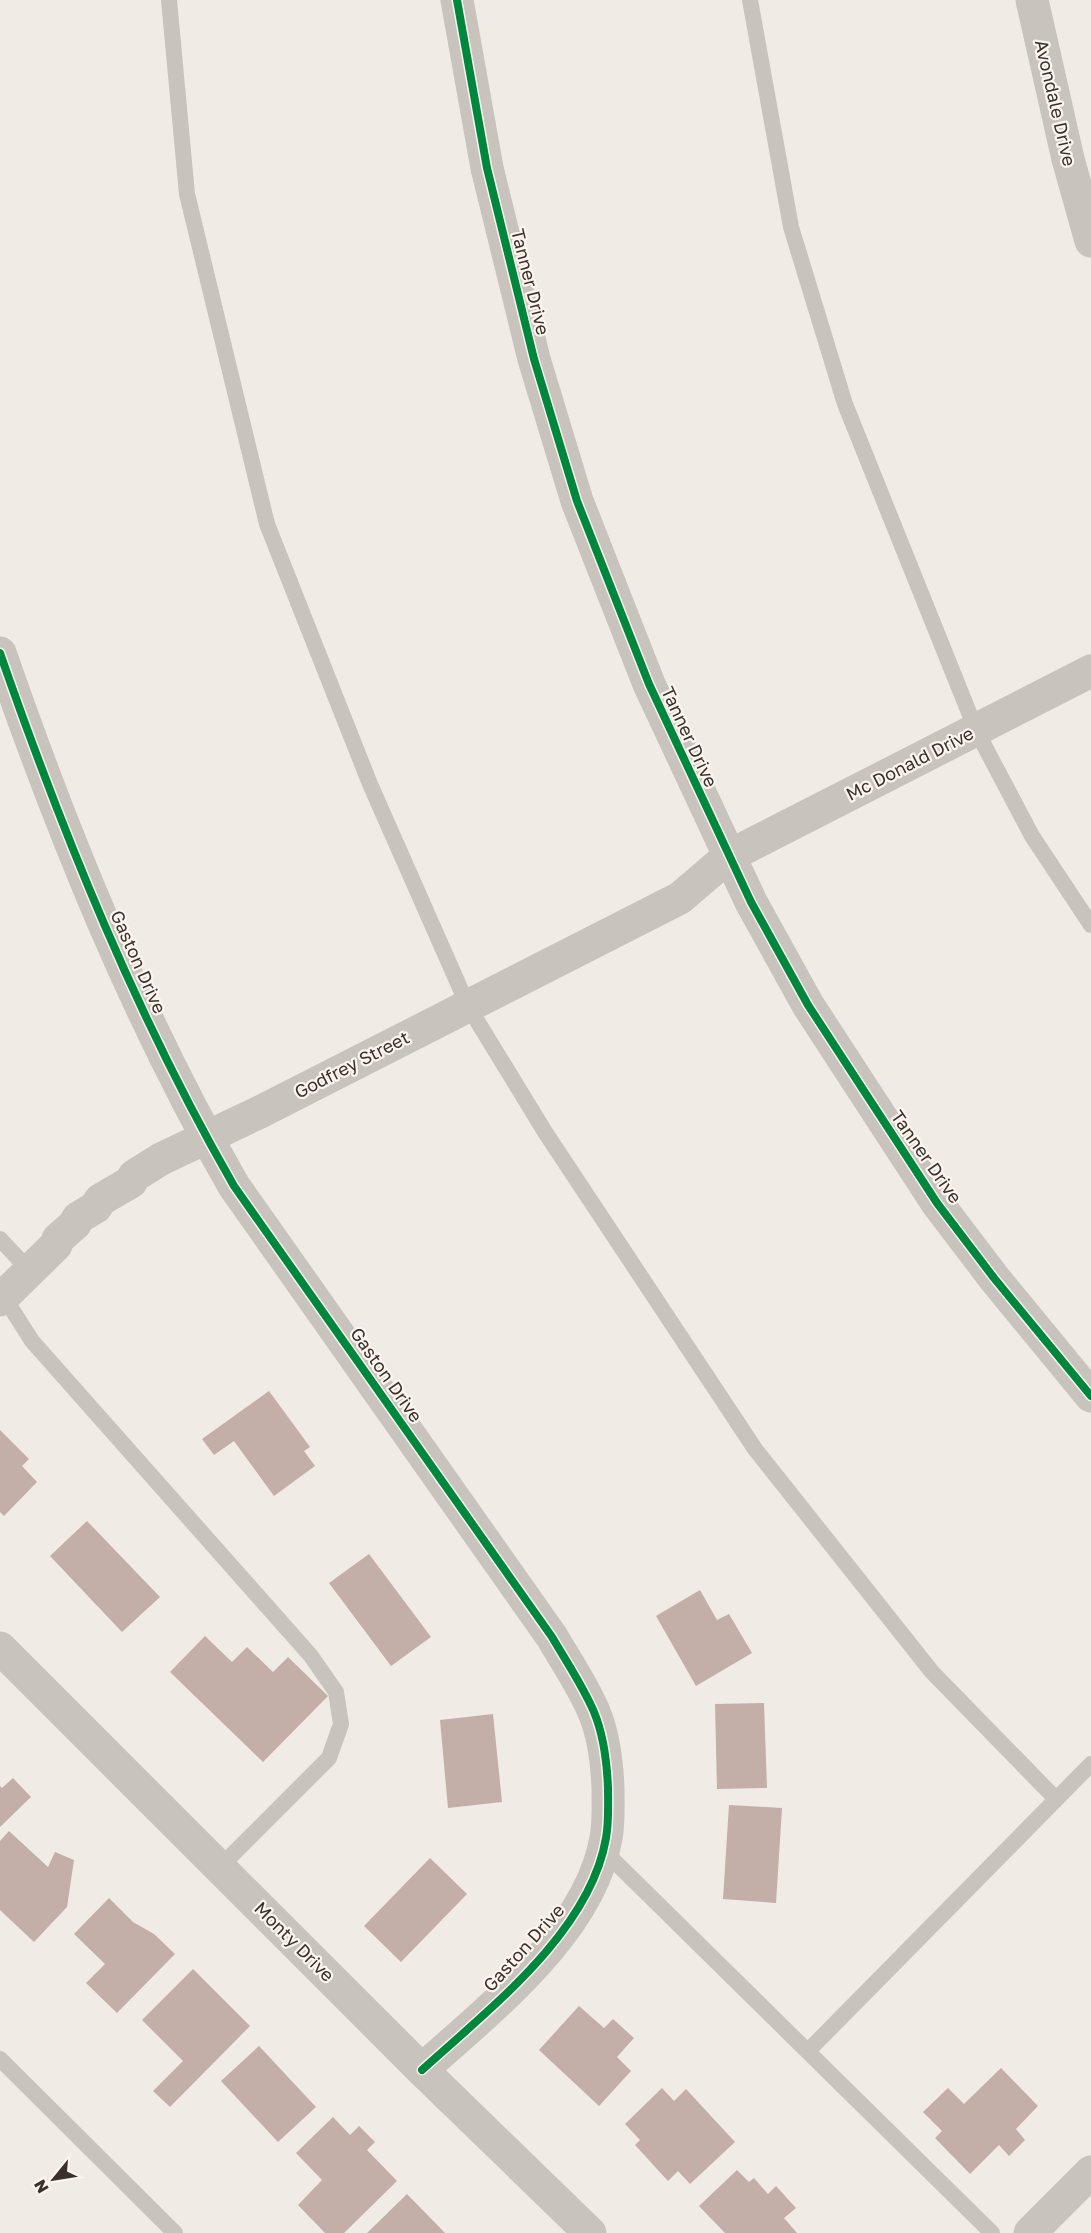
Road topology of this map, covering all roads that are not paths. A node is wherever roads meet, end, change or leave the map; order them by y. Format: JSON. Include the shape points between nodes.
{"nodes":[{"id":1,"x":169,"y":0,"type":"edge"},
{"id":2,"x":457,"y":0,"type":"edge"},
{"id":3,"x":750,"y":0,"type":"edge"},
{"id":4,"x":1032,"y":0,"type":"edge"},
{"id":5,"x":1091,"y":241,"type":"edge"},
{"id":6,"x":0,"y":653,"type":"edge"},
{"id":7,"x":1091,"y":672,"type":"edge"},
{"id":8,"x":976,"y":730,"type":"junction"},
{"id":9,"x":729,"y":856,"type":"junction"},
{"id":10,"x":1091,"y":924,"type":"edge"},
{"id":11,"x":468,"y":1006,"type":"junction"},
{"id":12,"x":207,"y":1138,"type":"junction"},
{"id":13,"x":0,"y":1239,"type":"edge"},
{"id":14,"x":30,"y":1271,"type":"junction"},
{"id":15,"x":2,"y":1299,"type":"edge"},
{"id":16,"x":1091,"y":1396,"type":"edge"},
{"id":17,"x":0,"y":1648,"type":"edge"},
{"id":18,"x":1091,"y":1764,"type":"edge"},
{"id":19,"x":1056,"y":1799,"type":"junction"},
{"id":20,"x":603,"y":1850,"type":"junction"},
{"id":21,"x":219,"y":1868,"type":"junction"},
{"id":22,"x":808,"y":2051,"type":"junction"},
{"id":23,"x":0,"y":2059,"type":"edge"},
{"id":24,"x":422,"y":2070,"type":"junction"},
{"id":25,"x":1091,"y":2172,"type":"edge"},
{"id":26,"x":175,"y":2233,"type":"edge"},
{"id":27,"x":590,"y":2233,"type":"edge"},
{"id":28,"x":992,"y":2233,"type":"edge"},
{"id":29,"x":1030,"y":2233,"type":"edge"}],
"edges":[{"from":1,"to":11,"type":"lane","via":[[187,195],[267,524],[370,784]]},
{"from":2,"to":9,"type":"street","name":"Tanner Drive","via":[[477,120],[505,244],[534,359],[577,501],[649,684]]},
{"from":3,"to":8,"type":"lane","via":[[790,227],[845,404]]},
{"from":4,"to":5,"type":"street","name":"Avondale Drive"},
{"from":6,"to":12,"type":"street","name":"Gaston Drive","via":[[95,905],[172,1075]]},
{"from":7,"to":8,"type":"street","name":"Mc Donald Drive"},
{"from":8,"to":9,"type":"street","name":"Mc Donald Drive"},
{"from":8,"to":10,"type":"lane","via":[[1032,836]]},
{"from":9,"to":11,"type":"street","name":"Godfrey Street","via":[[680,898]]},
{"from":9,"to":16,"type":"street","name":"Tanner Drive","via":[[808,1005],[910,1166],[994,1278]]},
{"from":11,"to":12,"type":"street","name":"Godfrey Street"},
{"from":11,"to":19,"type":"lane","via":[[545,1132],[755,1449],[932,1672]]},
{"from":12,"to":14,"type":"street","name":"Godfrey Street","via":[[151,1165],[100,1200],[68,1227]]},
{"from":12,"to":20,"type":"street","name":"Gaston Drive","via":[[234,1186],[576,1676],[603,1741],[609,1819]]},
{"from":13,"to":14,"type":"lane"},
{"from":14,"to":15,"type":"street","name":"Godfrey Street"},
{"from":15,"to":21,"type":"lane","via":[[32,1341],[311,1656],[336,1692],[341,1724],[329,1758]]},
{"from":17,"to":21,"type":"street","name":"Monty Drive"},
{"from":18,"to":19,"type":"lane"},
{"from":19,"to":22,"type":"lane"},
{"from":20,"to":22,"type":"lane"},
{"from":20,"to":24,"type":"street","name":"Gaston Drive","via":[[580,1908],[564,1929],[514,1986]]},
{"from":21,"to":24,"type":"street","name":"Monty Drive"},
{"from":22,"to":28,"type":"lane"},
{"from":23,"to":26,"type":"lane"},
{"from":24,"to":27,"type":"street","name":"Monty Drive"},
{"from":25,"to":29,"type":"street"}]}
